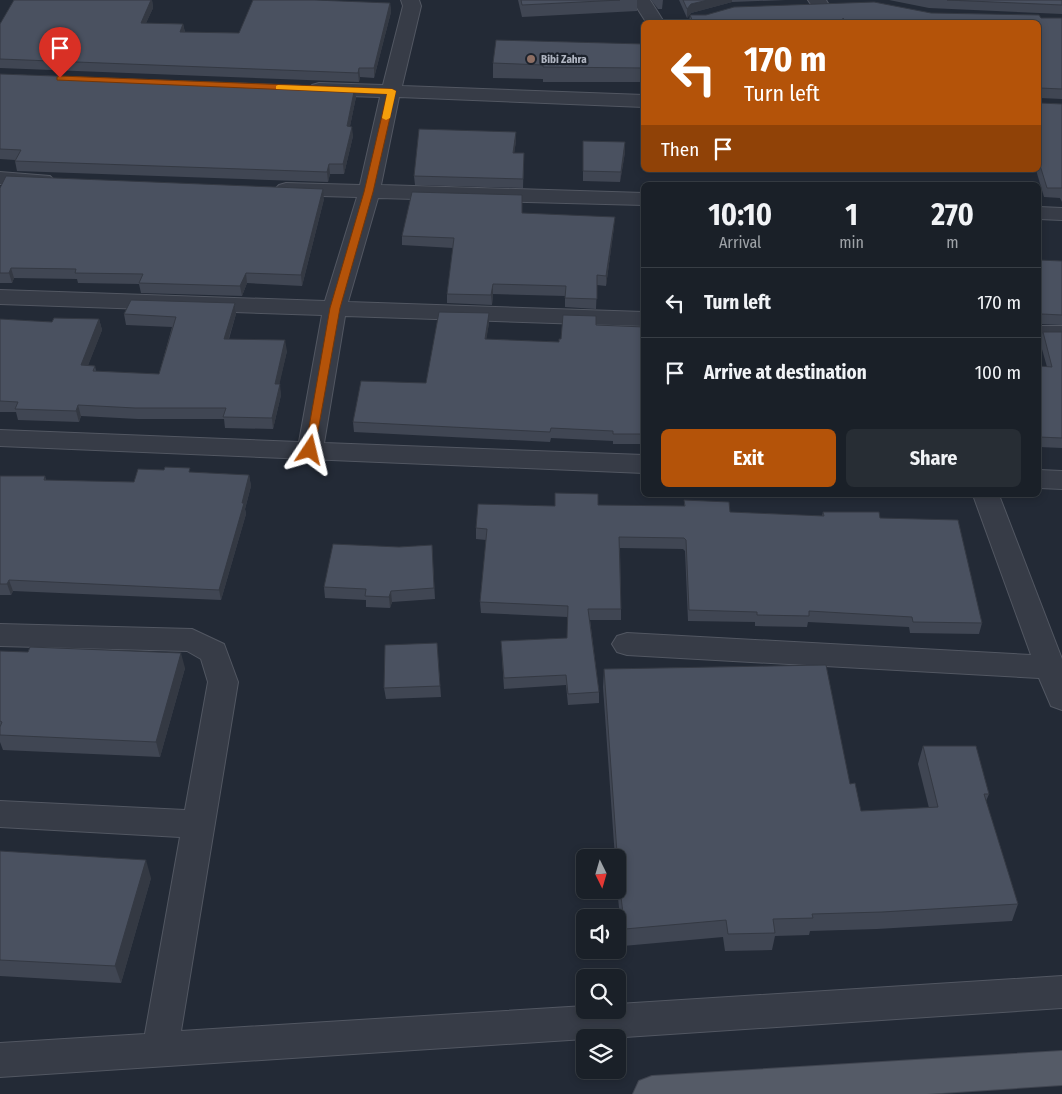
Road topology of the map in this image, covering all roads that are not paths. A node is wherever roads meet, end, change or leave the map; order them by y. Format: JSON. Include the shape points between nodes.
{"nodes":[{"id":1,"x":640,"y":0,"type":"edge"},
{"id":2,"x":404,"y":4,"type":"edge"},
{"id":3,"x":654,"y":20,"type":"edge"},
{"id":4,"x":297,"y":88,"type":"edge"},
{"id":5,"x":392,"y":91,"type":"junction"},
{"id":6,"x":641,"y":101,"type":"edge"},
{"id":7,"x":0,"y":178,"type":"edge"},
{"id":8,"x":60,"y":180,"type":"edge"},
{"id":9,"x":269,"y":188,"type":"edge"},
{"id":10,"x":369,"y":192,"type":"junction"},
{"id":11,"x":641,"y":199,"type":"edge"},
{"id":12,"x":1041,"y":213,"type":"edge"},
{"id":13,"x":1062,"y":214,"type":"edge"},
{"id":14,"x":0,"y":297,"type":"edge"},
{"id":15,"x":335,"y":308,"type":"junction"},
{"id":16,"x":641,"y":319,"type":"edge"},
{"id":17,"x":1041,"y":333,"type":"edge"},
{"id":18,"x":1062,"y":333,"type":"edge"},
{"id":19,"x":0,"y":438,"type":"edge"},
{"id":20,"x":310,"y":450,"type":"junction"},
{"id":21,"x":641,"y":464,"type":"edge"},
{"id":22,"x":1041,"y":479,"type":"edge"},
{"id":23,"x":1062,"y":480,"type":"edge"},
{"id":24,"x":987,"y":497,"type":"edge"},
{"id":25,"x":0,"y":635,"type":"edge"},
{"id":26,"x":627,"y":644,"type":"dead end"},
{"id":27,"x":1050,"y":667,"type":"junction"},
{"id":28,"x":1062,"y":698,"type":"edge"},
{"id":29,"x":0,"y":814,"type":"edge"},
{"id":30,"x":198,"y":824,"type":"junction"},
{"id":31,"x":1062,"y":992,"type":"edge"},
{"id":32,"x":160,"y":1049,"type":"junction"},
{"id":33,"x":0,"y":1060,"type":"edge"},
{"id":34,"x":1062,"y":1068,"type":"edge"},
{"id":35,"x":652,"y":1094,"type":"edge"}],
"edges":[{"from":1,"to":3,"type":"street"},
{"from":2,"to":5,"type":"street"},
{"from":4,"to":5,"type":"street"},
{"from":5,"to":6,"type":"street"},
{"from":5,"to":10,"type":"street"},
{"from":7,"to":8,"type":"street"},
{"from":9,"to":10,"type":"street"},
{"from":10,"to":11,"type":"street"},
{"from":10,"to":15,"type":"street"},
{"from":12,"to":13,"type":"street"},
{"from":14,"to":15,"type":"street"},
{"from":15,"to":16,"type":"street"},
{"from":15,"to":20,"type":"street"},
{"from":17,"to":18,"type":"street"},
{"from":19,"to":20,"type":"street"},
{"from":20,"to":21,"type":"street"},
{"from":22,"to":23,"type":"street"},
{"from":24,"to":27,"type":"street"},
{"from":25,"to":30,"type":"street","via":[[192,640],[214,652],[223,682]]},
{"from":26,"to":27,"type":"street"},
{"from":27,"to":28,"type":"street"},
{"from":29,"to":30,"type":"street"},
{"from":30,"to":32,"type":"street"},
{"from":31,"to":32,"type":"street"},
{"from":32,"to":33,"type":"street"},
{"from":34,"to":35,"type":"main road"}]}
